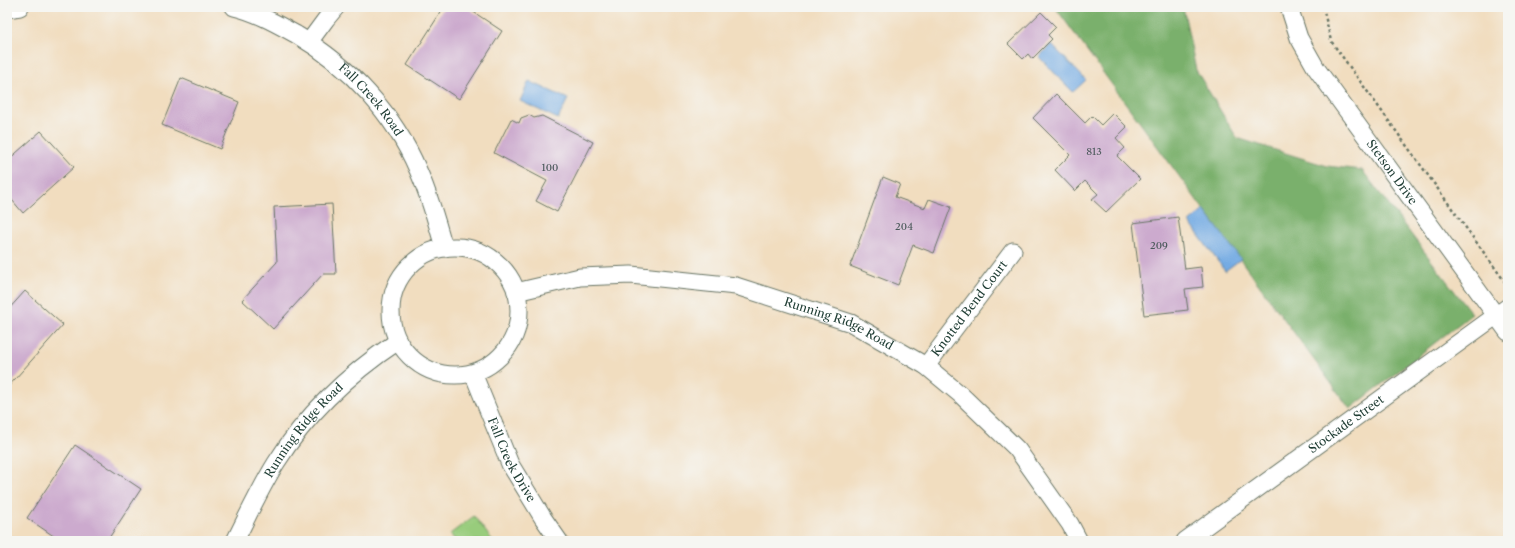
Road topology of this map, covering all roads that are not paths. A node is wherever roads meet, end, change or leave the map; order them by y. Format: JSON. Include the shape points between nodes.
{"nodes":[{"id":1,"x":20,"y":7,"type":"edge"},
{"id":2,"x":234,"y":7,"type":"edge"},
{"id":3,"x":336,"y":7,"type":"edge"},
{"id":4,"x":1289,"y":7,"type":"edge"},
{"id":5,"x":7,"y":9,"type":"edge"},
{"id":6,"x":309,"y":42,"type":"junction"},
{"id":7,"x":444,"y":248,"type":"junction"},
{"id":8,"x":1013,"y":251,"type":"dead end"},
{"id":9,"x":516,"y":292,"type":"junction"},
{"id":10,"x":1502,"y":311,"type":"edge"},
{"id":11,"x":1508,"y":332,"type":"edge"},
{"id":12,"x":398,"y":341,"type":"junction"},
{"id":13,"x":926,"y":366,"type":"junction"},
{"id":14,"x":473,"y":373,"type":"junction"},
{"id":15,"x":235,"y":541,"type":"edge"},
{"id":16,"x":559,"y":541,"type":"edge"},
{"id":17,"x":1079,"y":541,"type":"edge"},
{"id":18,"x":1185,"y":541,"type":"edge"}],
"edges":[{"from":1,"to":5,"type":"street"},
{"from":2,"to":6,"type":"street","name":"Fall Creek Road","via":[[278,24]]},
{"from":3,"to":6,"type":"street"},
{"from":4,"to":10,"type":"street","name":"Stetson Drive","via":[[1299,38],[1316,68]]},
{"from":6,"to":7,"type":"street","name":"Fall Creek Road","via":[[355,79],[382,110],[400,137],[418,170]]},
{"from":7,"to":9,"type":"street","via":[[463,247],[480,252],[496,262],[508,275]]},
{"from":7,"to":12,"type":"street","via":[[425,254],[410,266],[398,282],[392,301],[392,322]]},
{"from":8,"to":13,"type":"street","name":"Knotted Bend Court"},
{"from":9,"to":13,"type":"street","name":"Running Ridge Road","via":[[580,277],[631,275],[736,286],[851,323]]},
{"from":9,"to":14,"type":"street","via":[[519,312],[516,332],[506,350],[492,364]]},
{"from":10,"to":11,"type":"street","name":"Stetson Drive"},
{"from":10,"to":18,"type":"street","name":"Stockade Street"},
{"from":12,"to":14,"type":"street","via":[[412,358],[430,370],[452,375]]},
{"from":12,"to":15,"type":"street","name":"Running Ridge Road","via":[[372,358],[332,394],[304,425],[276,462]]},
{"from":13,"to":17,"type":"street","name":"Running Ridge Road","via":[[961,395],[1017,449],[1070,524]]},
{"from":14,"to":16,"type":"street","name":"Fall Creek Drive","via":[[510,464]]}]}
